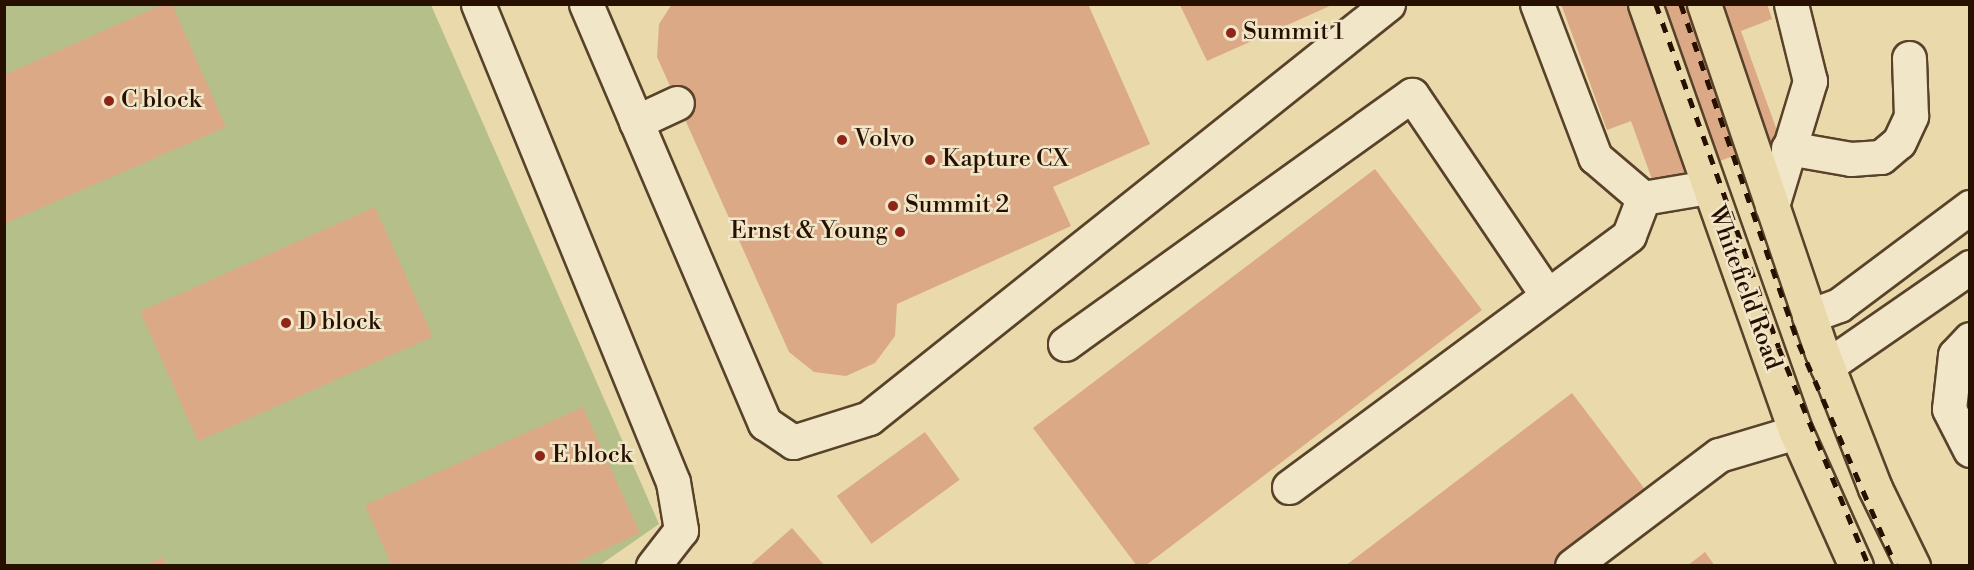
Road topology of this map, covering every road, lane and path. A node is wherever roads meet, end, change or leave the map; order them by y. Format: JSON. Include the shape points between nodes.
{"nodes":[{"id":1,"x":478,"y":4,"type":"edge"},
{"id":2,"x":586,"y":4,"type":"edge"},
{"id":3,"x":1388,"y":4,"type":"edge"},
{"id":4,"x":1537,"y":4,"type":"edge"},
{"id":5,"x":1645,"y":4,"type":"edge"},
{"id":6,"x":1704,"y":4,"type":"edge"},
{"id":7,"x":1791,"y":4,"type":"edge"},
{"id":8,"x":1909,"y":58,"type":"dead end"},
{"id":9,"x":677,"y":103,"type":"dead end"},
{"id":10,"x":636,"y":122,"type":"junction"},
{"id":11,"x":1788,"y":148,"type":"junction"},
{"id":12,"x":1708,"y":187,"type":"junction"},
{"id":13,"x":1643,"y":198,"type":"junction"},
{"id":14,"x":1772,"y":206,"type":"junction"},
{"id":15,"x":1970,"y":207,"type":"edge"},
{"id":16,"x":1970,"y":267,"type":"edge"},
{"id":17,"x":1547,"y":295,"type":"junction"},
{"id":18,"x":1809,"y":316,"type":"junction"},
{"id":19,"x":1970,"y":339,"type":"edge"},
{"id":20,"x":1065,"y":344,"type":"dead end"},
{"id":21,"x":1827,"y":366,"type":"junction"},
{"id":22,"x":1796,"y":432,"type":"junction"},
{"id":23,"x":1970,"y":450,"type":"edge"},
{"id":24,"x":1289,"y":487,"type":"dead end"},
{"id":25,"x":653,"y":566,"type":"edge"},
{"id":26,"x":1572,"y":566,"type":"edge"},
{"id":27,"x":1856,"y":566,"type":"edge"},
{"id":28,"x":1913,"y":566,"type":"edge"}],
"edges":[{"from":1,"to":25,"type":"street","via":[[673,482],[681,531]]},
{"from":2,"to":10,"type":"street"},
{"from":3,"to":10,"type":"street","via":[[869,418],[793,442],[765,423]]},
{"from":4,"to":13,"type":"street","via":[[1595,157]]},
{"from":5,"to":12,"type":"main road","name":"Whitefield Road"},
{"from":6,"to":14,"type":"main road"},
{"from":7,"to":11,"type":"street","via":[[1810,81]]},
{"from":8,"to":11,"type":"street","via":[[1911,116],[1899,142],[1881,157],[1851,159]]},
{"from":9,"to":10,"type":"street"},
{"from":11,"to":14,"type":"street"},
{"from":12,"to":13,"type":"street"},
{"from":12,"to":22,"type":"main road","name":"Whitefield Road"},
{"from":13,"to":17,"type":"street","via":[[1629,235]]},
{"from":14,"to":18,"type":"main road"},
{"from":15,"to":18,"type":"street","via":[[1839,305]]},
{"from":16,"to":21,"type":"street"},
{"from":17,"to":20,"type":"street","via":[[1412,95]]},
{"from":17,"to":24,"type":"street"},
{"from":18,"to":21,"type":"main road"},
{"from":19,"to":23,"type":"street","via":[[1955,355],[1949,409]]},
{"from":21,"to":28,"type":"main road","via":[[1875,488]]},
{"from":22,"to":26,"type":"street","via":[[1719,454]]},
{"from":22,"to":27,"type":"main road","name":"Whitefield Road"}]}
